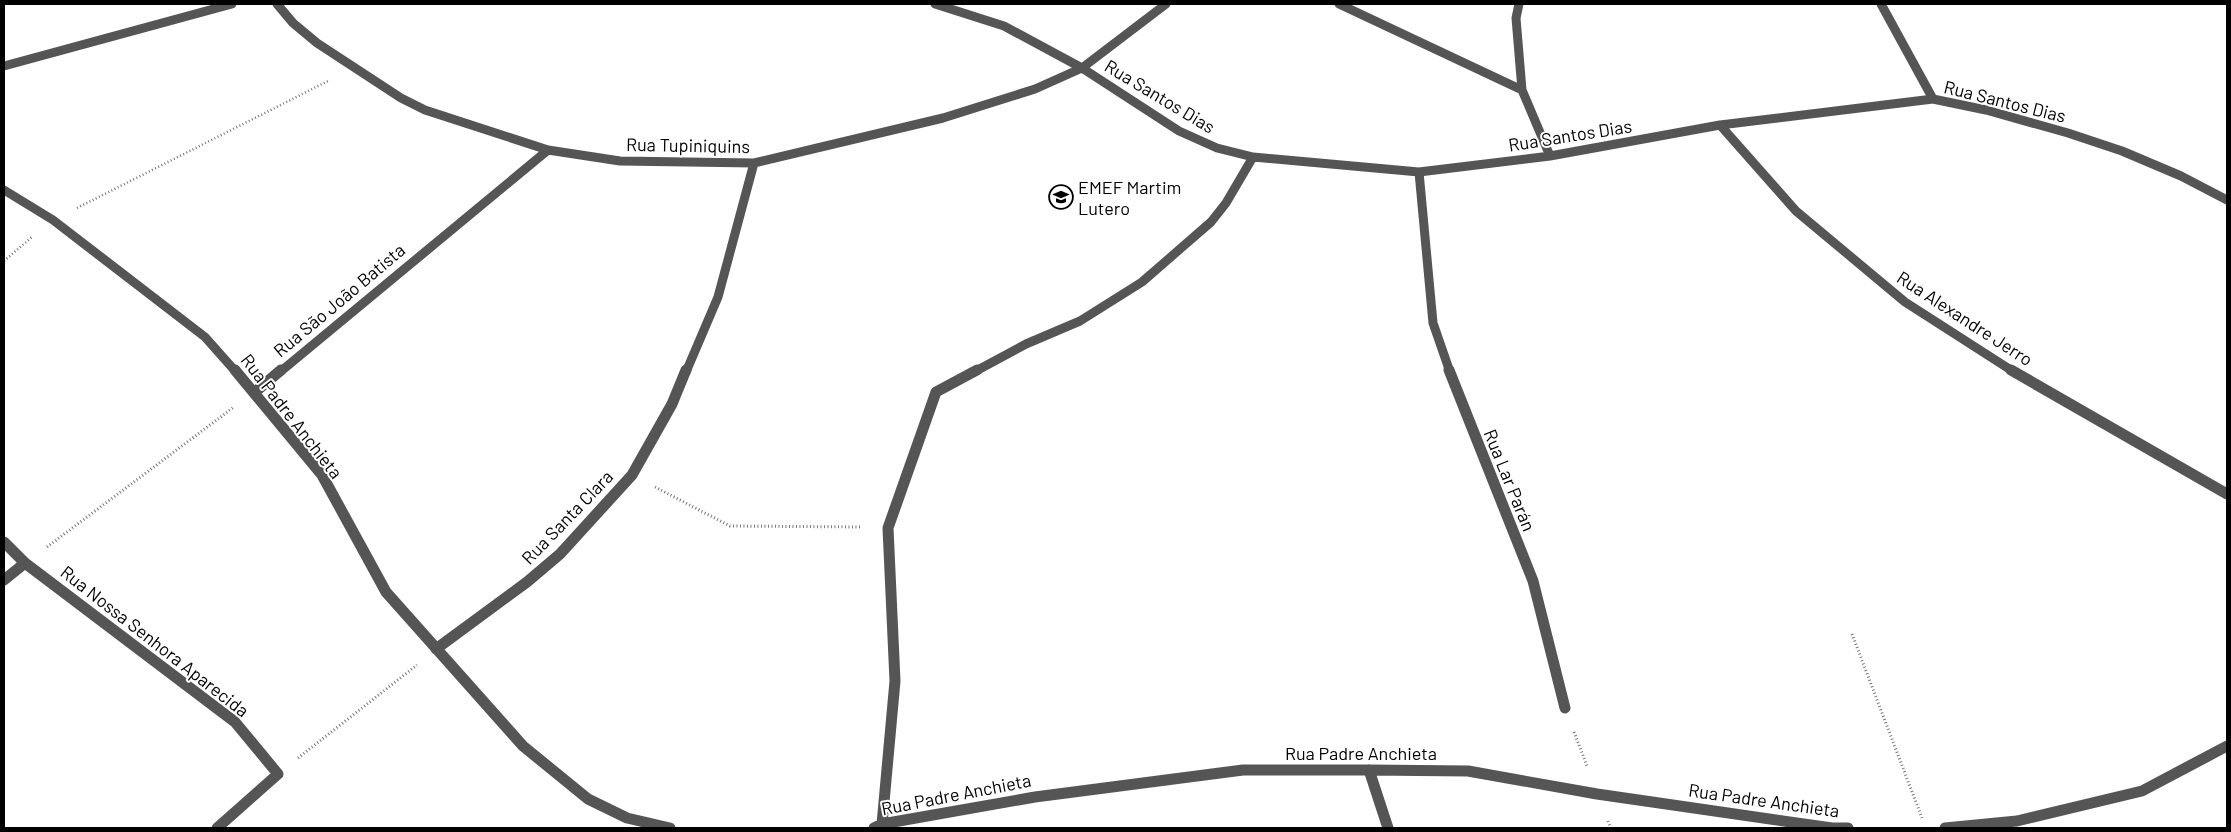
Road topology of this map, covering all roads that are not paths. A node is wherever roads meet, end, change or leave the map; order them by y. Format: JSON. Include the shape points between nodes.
{"nodes":[{"id":1,"x":232,"y":4,"type":"edge"},
{"id":2,"x":276,"y":4,"type":"edge"},
{"id":3,"x":935,"y":4,"type":"edge"},
{"id":4,"x":1166,"y":4,"type":"edge"},
{"id":5,"x":1339,"y":4,"type":"edge"},
{"id":6,"x":1519,"y":4,"type":"edge"},
{"id":7,"x":1881,"y":4,"type":"edge"},
{"id":8,"x":4,"y":66,"type":"edge"},
{"id":9,"x":1082,"y":68,"type":"junction"},
{"id":10,"x":1522,"y":90,"type":"junction"},
{"id":11,"x":1933,"y":99,"type":"junction"},
{"id":12,"x":1720,"y":125,"type":"junction"},
{"id":13,"x":548,"y":150,"type":"junction"},
{"id":14,"x":1550,"y":156,"type":"junction"},
{"id":15,"x":1253,"y":157,"type":"junction"},
{"id":16,"x":754,"y":163,"type":"junction"},
{"id":17,"x":1419,"y":172,"type":"junction"},
{"id":18,"x":4,"y":190,"type":"edge"},
{"id":19,"x":2227,"y":200,"type":"edge"},
{"id":20,"x":255,"y":392,"type":"junction"},
{"id":21,"x":2227,"y":494,"type":"edge"},
{"id":22,"x":4,"y":542,"type":"edge"},
{"id":23,"x":25,"y":563,"type":"junction"},
{"id":24,"x":4,"y":580,"type":"edge"},
{"id":25,"x":436,"y":649,"type":"junction"},
{"id":26,"x":1565,"y":708,"type":"road end"},
{"id":27,"x":2227,"y":746,"type":"edge"},
{"id":28,"x":1369,"y":770,"type":"junction"},
{"id":29,"x":878,"y":826,"type":"edge"},
{"id":30,"x":217,"y":828,"type":"edge"},
{"id":31,"x":670,"y":828,"type":"edge"},
{"id":32,"x":1388,"y":828,"type":"edge"},
{"id":33,"x":1848,"y":828,"type":"edge"},
{"id":34,"x":1945,"y":828,"type":"edge"}],
"edges":[{"from":1,"to":8,"type":"street"},
{"from":2,"to":13,"type":"street","name":"Rua Tupiniquins","via":[[317,43],[402,98],[425,110]]},
{"from":3,"to":9,"type":"street","name":"Rua Santos Dias","via":[[1004,26]]},
{"from":4,"to":9,"type":"street","name":"Rua Tupiniquins"},
{"from":5,"to":10,"type":"street"},
{"from":6,"to":10,"type":"street","via":[[1516,18]]},
{"from":7,"to":11,"type":"street"},
{"from":9,"to":15,"type":"street","name":"Rua Santos Dias","via":[[1198,141]]},
{"from":9,"to":16,"type":"street","name":"Rua Tupiniquins","via":[[1035,89],[943,118]]},
{"from":10,"to":14,"type":"street"},
{"from":11,"to":12,"type":"street","name":"Rua Santos Dias"},
{"from":11,"to":19,"type":"street","name":"Rua Santos Dias","via":[[1986,110],[2113,148],[2181,176]]},
{"from":12,"to":14,"type":"street","name":"Rua Santos Dias"},
{"from":12,"to":21,"type":"street","name":"Rua Alexandre Jerro","via":[[1796,211],[1905,302],[1997,362]]},
{"from":13,"to":16,"type":"street","name":"Rua Tupiniquins","via":[[620,161]]},
{"from":13,"to":20,"type":"street","name":"Rua São João Batista"},
{"from":14,"to":17,"type":"street","name":"Rua Santos Dias"},
{"from":15,"to":17,"type":"street","name":"Rua Santos Dias"},
{"from":15,"to":29,"type":"street","via":[[1226,204],[1211,222],[1142,282],[1080,321],[1026,344],[936,392],[888,528],[895,681]]},
{"from":16,"to":25,"type":"street","name":"Rua Santa Clara","via":[[718,297],[672,404],[632,475],[560,554]]},
{"from":17,"to":26,"type":"street","name":"Rua Lar Parán","via":[[1433,323],[1455,388],[1533,581]]},
{"from":18,"to":20,"type":"street","name":"Rua Padre Anchieta","via":[[53,220],[205,338]]},
{"from":20,"to":25,"type":"street","name":"Rua Padre Anchieta","via":[[322,475],[386,592]]},
{"from":22,"to":23,"type":"street","name":"Rua Nossa Senhora Aparecida"},
{"from":23,"to":24,"type":"street"},
{"from":23,"to":30,"type":"street","name":"Rua Nossa Senhora Aparecida","via":[[235,722],[278,774]]},
{"from":25,"to":31,"type":"street","name":"Rua Padre Anchieta","via":[[523,746],[588,799],[627,818]]},
{"from":27,"to":34,"type":"street","via":[[2142,791],[2017,821]]},
{"from":28,"to":29,"type":"street","name":"Rua Padre Anchieta","via":[[1243,770],[1035,796]]},
{"from":28,"to":32,"type":"street"},
{"from":28,"to":33,"type":"street","name":"Rua Padre Anchieta","via":[[1468,771],[1597,794]]}]}
